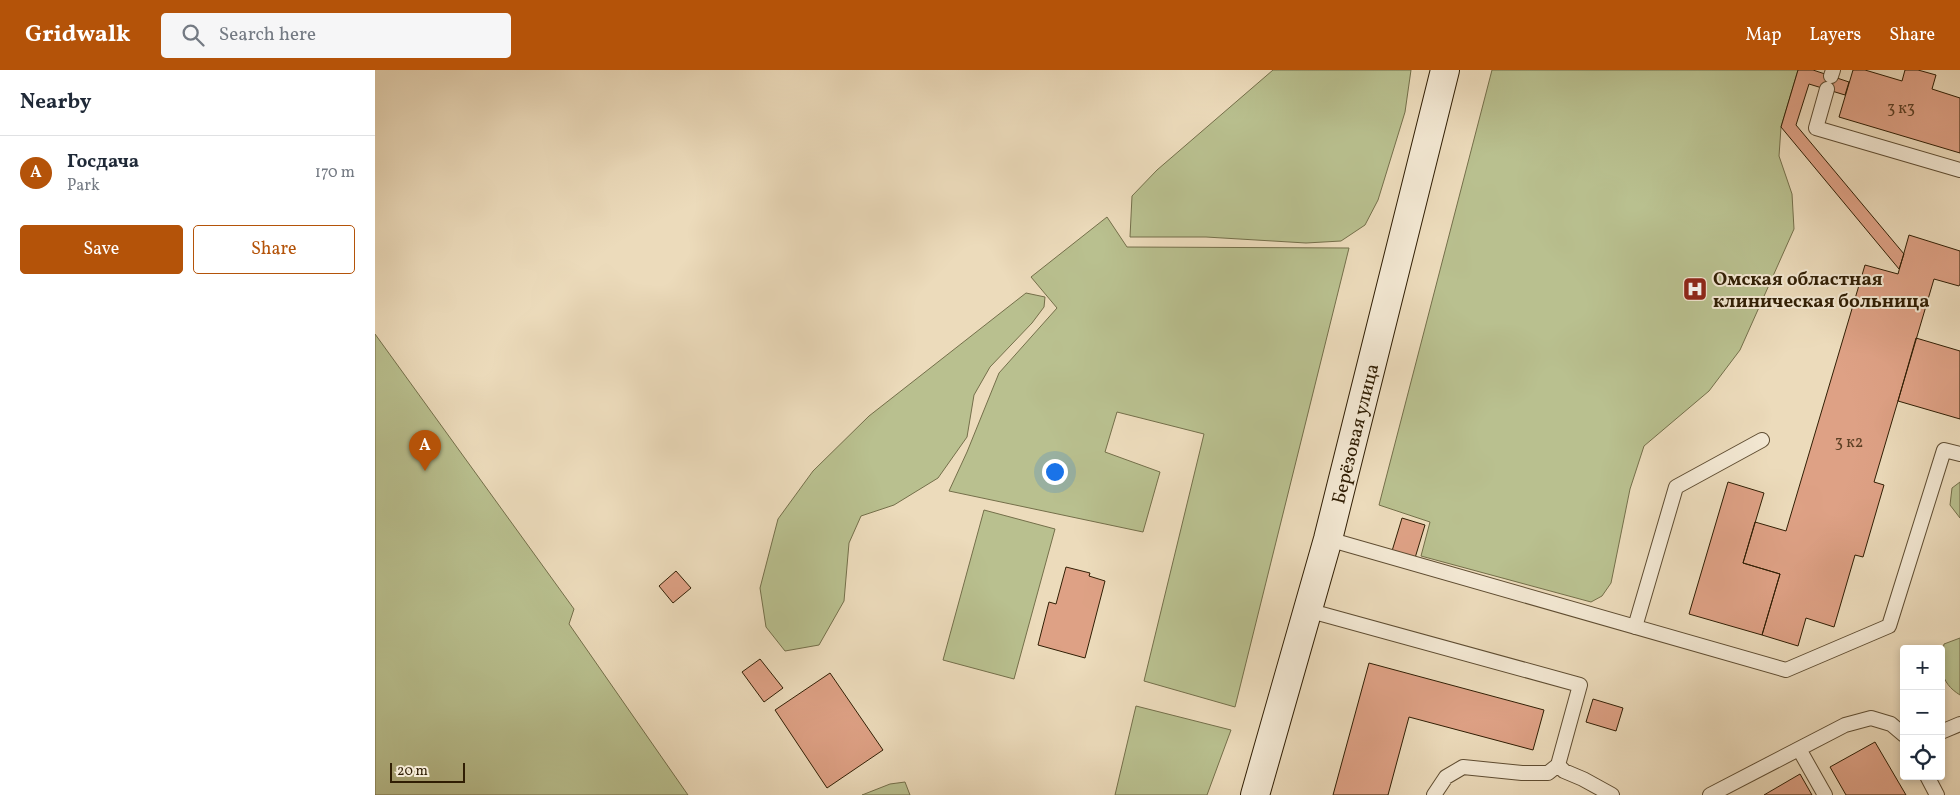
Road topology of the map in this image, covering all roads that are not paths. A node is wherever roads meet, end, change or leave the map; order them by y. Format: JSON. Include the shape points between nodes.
{"nodes":[{"id":1,"x":1445,"y":70,"type":"edge"},
{"id":2,"x":1830,"y":79,"type":"edge"},
{"id":3,"x":1960,"y":170,"type":"edge"},
{"id":4,"x":1762,"y":440,"type":"dead end"},
{"id":5,"x":1960,"y":454,"type":"edge"},
{"id":6,"x":1327,"y":539,"type":"junction"},
{"id":7,"x":1307,"y":610,"type":"junction"},
{"id":8,"x":1635,"y":627,"type":"junction"},
{"id":9,"x":1960,"y":724,"type":"edge"},
{"id":10,"x":1945,"y":730,"type":"edge"},
{"id":11,"x":1900,"y":732,"type":"edge"},
{"id":12,"x":1799,"y":750,"type":"junction"},
{"id":13,"x":1558,"y":765,"type":"junction"},
{"id":14,"x":1929,"y":780,"type":"edge"},
{"id":15,"x":1255,"y":795,"type":"edge"},
{"id":16,"x":1434,"y":795,"type":"edge"},
{"id":17,"x":1612,"y":795,"type":"edge"},
{"id":18,"x":1710,"y":795,"type":"edge"},
{"id":19,"x":1825,"y":795,"type":"edge"},
{"id":20,"x":1937,"y":795,"type":"edge"}],
"edges":[{"from":1,"to":6,"type":"main road","name":"Берёзовая улица"},
{"from":2,"to":3,"type":"lane","via":[[1816,128]]},
{"from":4,"to":8,"type":"lane","via":[[1676,487]]},
{"from":5,"to":8,"type":"lane","via":[[1944,450],[1889,626],[1786,670]]},
{"from":6,"to":7,"type":"main road","name":"Берёзовая улица"},
{"from":6,"to":8,"type":"lane"},
{"from":7,"to":13,"type":"lane","via":[[1580,685]]},
{"from":7,"to":15,"type":"main road","name":"Берёзовая улица"},
{"from":9,"to":10,"type":"lane"},
{"from":11,"to":12,"type":"lane","via":[[1891,724],[1871,718],[1845,725]]},
{"from":12,"to":18,"type":"lane"},
{"from":12,"to":19,"type":"lane"},
{"from":13,"to":16,"type":"lane","via":[[1548,773],[1463,768],[1447,777]]},
{"from":13,"to":17,"type":"lane"},
{"from":14,"to":20,"type":"lane"}]}
